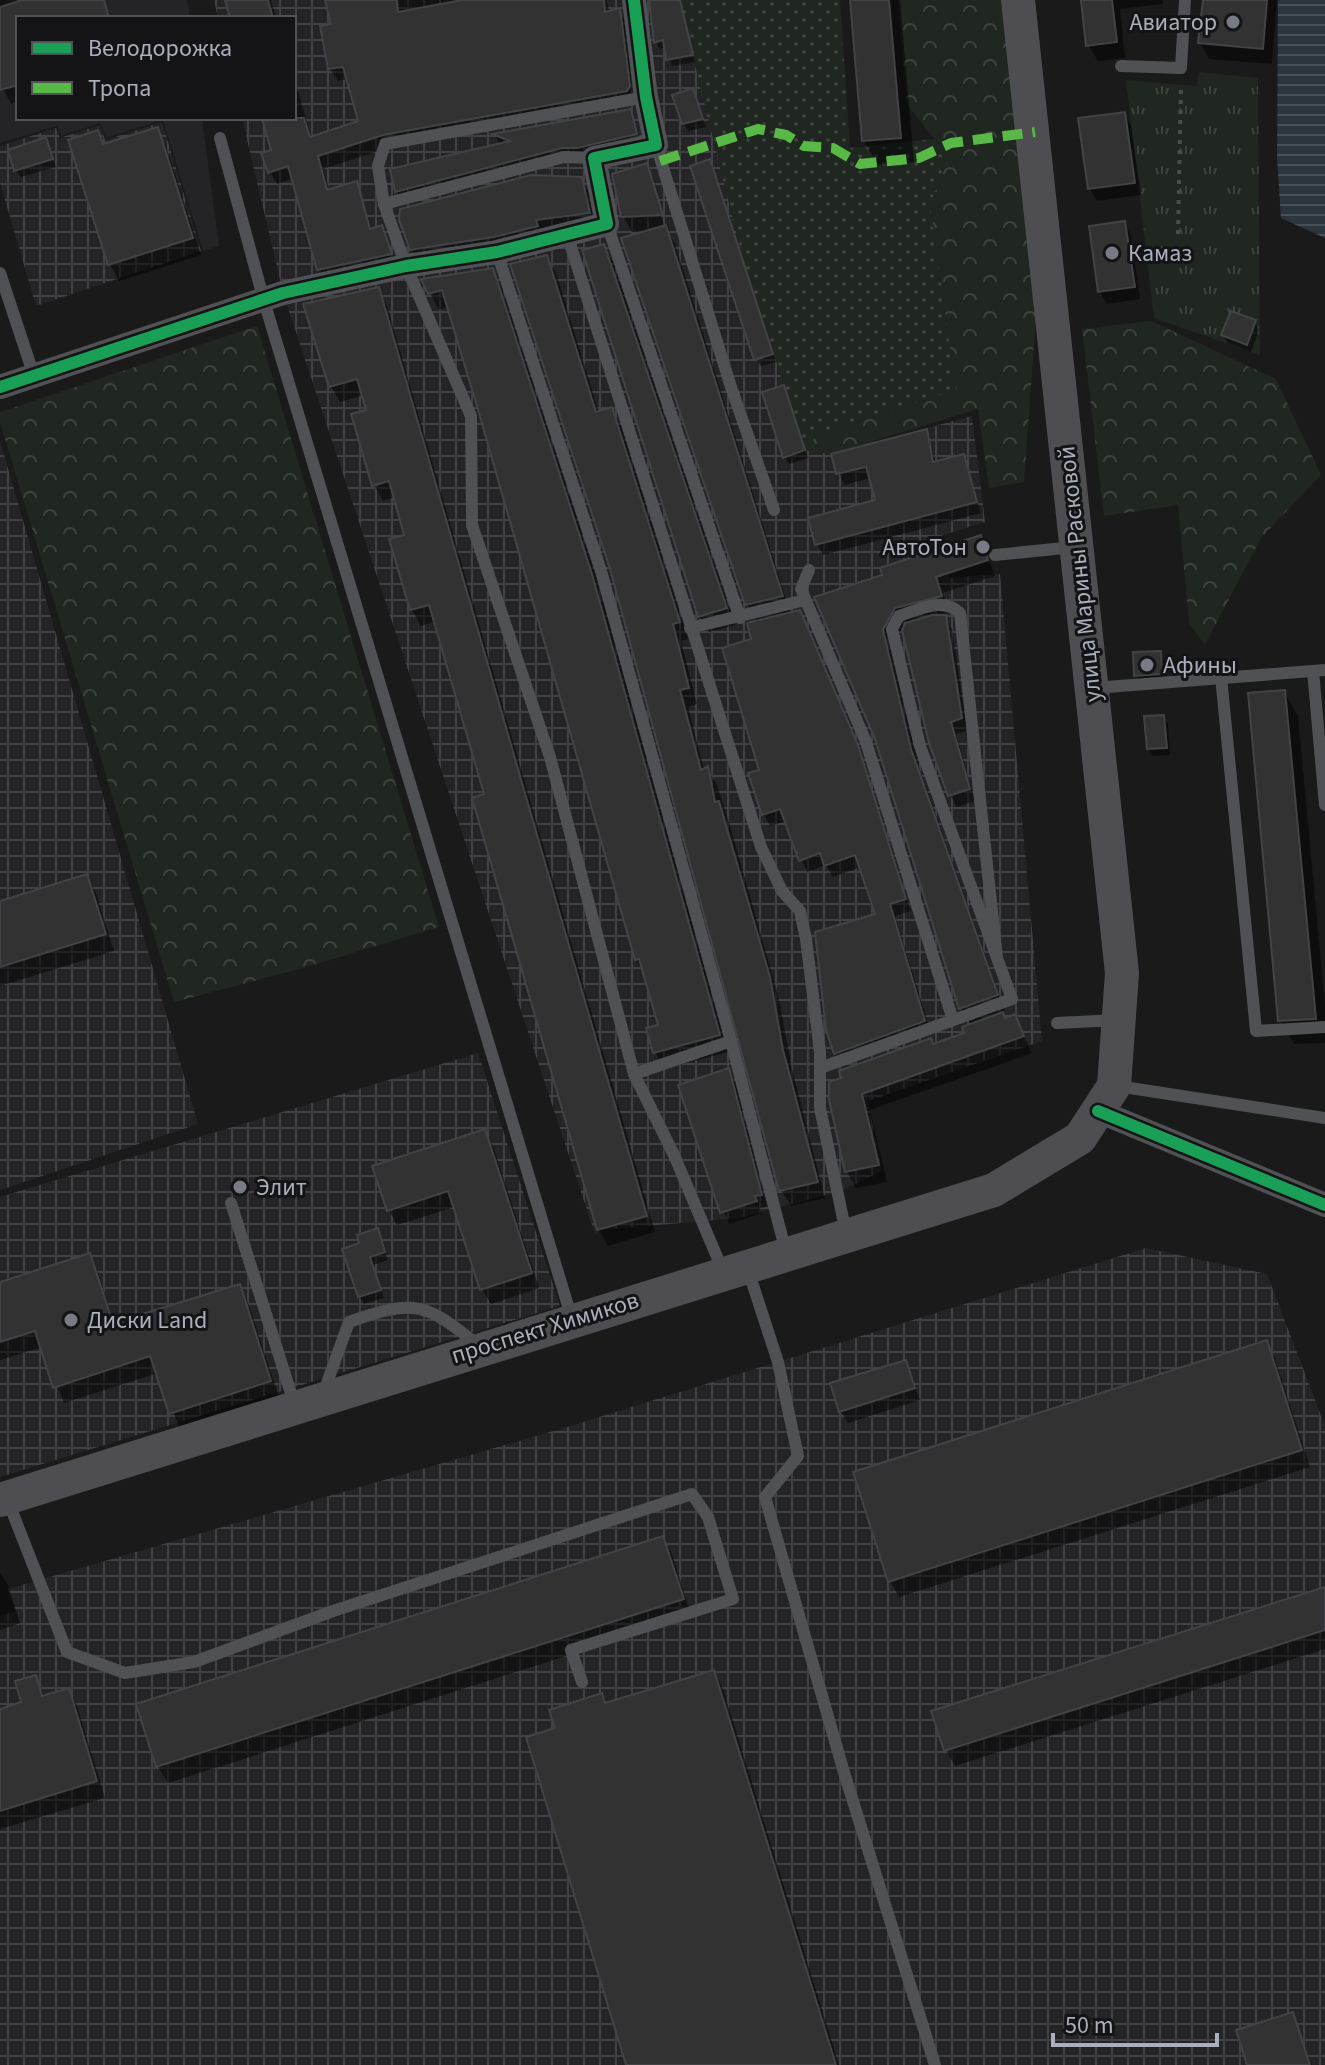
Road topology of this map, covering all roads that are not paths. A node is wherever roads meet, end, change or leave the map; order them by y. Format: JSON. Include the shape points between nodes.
{"nodes":[{"id":1,"x":634,"y":0,"type":"edge"},
{"id":2,"x":1018,"y":0,"type":"edge"},
{"id":3,"x":1185,"y":0,"type":"edge"},
{"id":4,"x":1121,"y":66,"type":"dead end"},
{"id":5,"x":646,"y":97,"type":"junction"},
{"id":6,"x":220,"y":138,"type":"dead end"},
{"id":7,"x":656,"y":145,"type":"junction"},
{"id":8,"x":594,"y":158,"type":"junction"},
{"id":9,"x":384,"y":204,"type":"junction"},
{"id":10,"x":607,"y":224,"type":"junction"},
{"id":11,"x":567,"y":234,"type":"junction"},
{"id":12,"x":497,"y":252,"type":"junction"},
{"id":13,"x":406,"y":266,"type":"junction"},
{"id":14,"x":0,"y":273,"type":"edge"},
{"id":15,"x":264,"y":301,"type":"junction"},
{"id":16,"x":34,"y":376,"type":"junction"},
{"id":17,"x":0,"y":387,"type":"edge"},
{"id":18,"x":774,"y":510,"type":"dead end"},
{"id":19,"x":1077,"y":547,"type":"junction"},
{"id":20,"x":995,"y":555,"type":"dead end"},
{"id":21,"x":809,"y":570,"type":"dead end"},
{"id":22,"x":805,"y":600,"type":"junction"},
{"id":23,"x":740,"y":618,"type":"junction"},
{"id":24,"x":690,"y":628,"type":"junction"},
{"id":25,"x":1319,"y":670,"type":"edge"},
{"id":26,"x":1221,"y":677,"type":"junction"},
{"id":27,"x":1091,"y":688,"type":"junction"},
{"id":28,"x":1325,"y":805,"type":"edge"},
{"id":29,"x":997,"y":958,"type":"junction"},
{"id":30,"x":953,"y":1020,"type":"junction"},
{"id":31,"x":1119,"y":1020,"type":"junction"},
{"id":32,"x":1057,"y":1023,"type":"dead end"},
{"id":33,"x":1325,"y":1027,"type":"edge"},
{"id":34,"x":731,"y":1041,"type":"junction"},
{"id":35,"x":820,"y":1068,"type":"junction"},
{"id":36,"x":634,"y":1074,"type":"junction"},
{"id":37,"x":1097,"y":1111,"type":"junction"},
{"id":38,"x":1325,"y":1118,"type":"edge"},
{"id":39,"x":231,"y":1203,"type":"dead end"},
{"id":40,"x":1325,"y":1205,"type":"edge"},
{"id":41,"x":847,"y":1236,"type":"junction"},
{"id":42,"x":787,"y":1255,"type":"junction"},
{"id":43,"x":736,"y":1271,"type":"junction"},
{"id":44,"x":572,"y":1319,"type":"junction"},
{"id":45,"x":481,"y":1348,"type":"junction"},
{"id":46,"x":309,"y":1402,"type":"junction"},
{"id":47,"x":4,"y":1499,"type":"edge"},
{"id":48,"x":582,"y":1682,"type":"dead end"},
{"id":49,"x":935,"y":2065,"type":"edge"}],
"edges":[{"from":1,"to":5,"type":"street"},
{"from":2,"to":19,"type":"main road","name":"улица Марины Расковой"},
{"from":3,"to":4,"type":"lane","via":[[1181,68]]},
{"from":5,"to":7,"type":"street"},
{"from":5,"to":9,"type":"lane","via":[[385,144],[378,166]]},
{"from":6,"to":15,"type":"lane"},
{"from":7,"to":8,"type":"street"},
{"from":7,"to":18,"type":"lane"},
{"from":8,"to":9,"type":"lane","via":[[564,157]]},
{"from":8,"to":10,"type":"street"},
{"from":9,"to":13,"type":"lane"},
{"from":10,"to":11,"type":"street"},
{"from":10,"to":23,"type":"lane"},
{"from":11,"to":12,"type":"street"},
{"from":11,"to":24,"type":"lane"},
{"from":12,"to":13,"type":"street"},
{"from":12,"to":34,"type":"lane","via":[[601,571]]},
{"from":13,"to":15,"type":"street"},
{"from":13,"to":36,"type":"lane","via":[[471,416],[472,525],[550,757]]},
{"from":14,"to":16,"type":"lane"},
{"from":15,"to":16,"type":"street"},
{"from":15,"to":44,"type":"lane"},
{"from":16,"to":17,"type":"street"},
{"from":19,"to":20,"type":"lane"},
{"from":19,"to":27,"type":"main road","name":"улица Марины Расковой"},
{"from":21,"to":22,"type":"lane","via":[[801,589]]},
{"from":22,"to":23,"type":"lane"},
{"from":22,"to":30,"type":"lane","via":[[866,742]]},
{"from":23,"to":24,"type":"lane"},
{"from":24,"to":35,"type":"lane","via":[[761,847],[782,891],[800,911]]},
{"from":25,"to":26,"type":"lane"},
{"from":25,"to":28,"type":"lane"},
{"from":26,"to":27,"type":"lane"},
{"from":26,"to":33,"type":"lane","via":[[1256,1031]]},
{"from":27,"to":31,"type":"main road","name":"улица Марины Расковой","via":[[1122,973]]},
{"from":29,"to":29,"type":"lane","via":[[960,613],[940,603],[899,616],[892,629],[920,746]]},
{"from":29,"to":30,"type":"lane","via":[[1012,999]]},
{"from":30,"to":35,"type":"lane"},
{"from":31,"to":32,"type":"lane"},
{"from":31,"to":37,"type":"main road","name":"улица Марины Расковой"},
{"from":34,"to":36,"type":"lane"},
{"from":34,"to":42,"type":"lane"},
{"from":35,"to":41,"type":"lane","via":[[820,1108]]},
{"from":36,"to":43,"type":"lane"},
{"from":37,"to":38,"type":"lane"},
{"from":37,"to":40,"type":"street"},
{"from":37,"to":41,"type":"main road","name":"проспект Химиков","via":[[994,1190]]},
{"from":39,"to":46,"type":"lane"},
{"from":41,"to":42,"type":"main road","name":"проспект Химиков"},
{"from":42,"to":43,"type":"main road","name":"проспект Химиков"},
{"from":43,"to":44,"type":"main road","name":"проспект Химиков"},
{"from":43,"to":49,"type":"lane","via":[[778,1362],[798,1456],[765,1497]]},
{"from":44,"to":45,"type":"main road","name":"проспект Химиков"},
{"from":45,"to":46,"type":"main road","name":"проспект Химиков"},
{"from":45,"to":46,"type":"lane","via":[[440,1314],[413,1306],[376,1312],[349,1322]]},
{"from":46,"to":47,"type":"main road","name":"проспект Химиков"},
{"from":47,"to":48,"type":"lane","via":[[67,1652],[125,1673],[194,1662],[692,1494],[708,1517],[733,1599],[571,1650]]}]}
